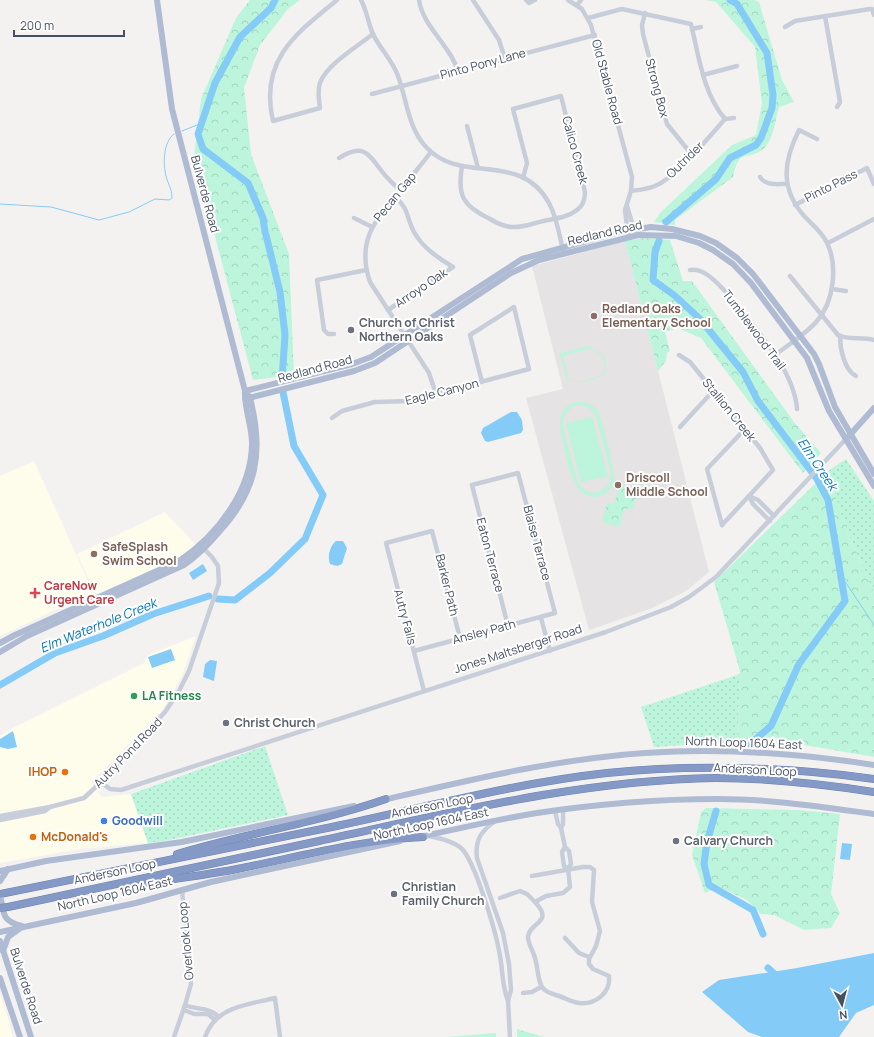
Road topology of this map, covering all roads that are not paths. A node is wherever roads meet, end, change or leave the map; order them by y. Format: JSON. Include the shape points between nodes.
{"nodes":[{"id":1,"x":158,"y":0,"type":"edge"},
{"id":2,"x":337,"y":0,"type":"edge"},
{"id":3,"x":361,"y":0,"type":"edge"},
{"id":4,"x":419,"y":0,"type":"edge"},
{"id":5,"x":473,"y":0,"type":"edge"},
{"id":6,"x":526,"y":0,"type":"edge"},
{"id":7,"x":535,"y":0,"type":"edge"},
{"id":8,"x":570,"y":0,"type":"edge"},
{"id":9,"x":581,"y":0,"type":"edge"},
{"id":10,"x":578,"y":5,"type":"junction"},
{"id":11,"x":645,"y":13,"type":"junction"},
{"id":12,"x":874,"y":15,"type":"edge"},
{"id":13,"x":825,"y":16,"type":"junction"},
{"id":14,"x":588,"y":18,"type":"junction"},
{"id":15,"x":691,"y":27,"type":"junction"},
{"id":16,"x":701,"y":27,"type":"dead end"},
{"id":17,"x":785,"y":27,"type":"dead end"},
{"id":18,"x":373,"y":34,"type":"junction"},
{"id":19,"x":595,"y":35,"type":"junction"},
{"id":20,"x":505,"y":58,"type":"junction"},
{"id":21,"x":736,"y":66,"type":"dead end"},
{"id":22,"x":458,"y":71,"type":"junction"},
{"id":23,"x":703,"y":75,"type":"junction"},
{"id":24,"x":401,"y":86,"type":"junction"},
{"id":25,"x":372,"y":94,"type":"dead end"},
{"id":26,"x":837,"y":107,"type":"dead end"},
{"id":27,"x":734,"y":118,"type":"dead end"},
{"id":28,"x":725,"y":119,"type":"junction"},
{"id":29,"x":467,"y":126,"type":"dead end"},
{"id":30,"x":817,"y":139,"type":"dead end"},
{"id":31,"x":431,"y":152,"type":"junction"},
{"id":32,"x":692,"y":155,"type":"junction"},
{"id":33,"x":339,"y":158,"type":"dead end"},
{"id":34,"x":634,"y":161,"type":"dead end"},
{"id":35,"x":628,"y":163,"type":"junction"},
{"id":36,"x":462,"y":166,"type":"junction"},
{"id":37,"x":478,"y":168,"type":"junction"},
{"id":38,"x":760,"y":176,"type":"dead end"},
{"id":39,"x":523,"y":178,"type":"junction"},
{"id":40,"x":787,"y":184,"type":"junction"},
{"id":41,"x":874,"y":184,"type":"edge"},
{"id":42,"x":400,"y":190,"type":"junction"},
{"id":43,"x":631,"y":191,"type":"junction"},
{"id":44,"x":395,"y":197,"type":"junction"},
{"id":45,"x":795,"y":205,"type":"junction"},
{"id":46,"x":627,"y":206,"type":"junction"},
{"id":47,"x":354,"y":218,"type":"dead end"},
{"id":48,"x":555,"y":219,"type":"junction"},
{"id":49,"x":874,"y":219,"type":"edge"},
{"id":50,"x":372,"y":227,"type":"junction"},
{"id":51,"x":635,"y":232,"type":"junction"},
{"id":52,"x":628,"y":234,"type":"junction"},
{"id":53,"x":716,"y":243,"type":"junction"},
{"id":54,"x":828,"y":243,"type":"junction"},
{"id":55,"x":563,"y":250,"type":"junction"},
{"id":56,"x":713,"y":250,"type":"junction"},
{"id":57,"x":745,"y":266,"type":"junction"},
{"id":58,"x":366,"y":270,"type":"junction"},
{"id":59,"x":690,"y":270,"type":"dead end"},
{"id":60,"x":740,"y":271,"type":"junction"},
{"id":61,"x":790,"y":276,"type":"dead end"},
{"id":62,"x":832,"y":289,"type":"junction"},
{"id":63,"x":846,"y":291,"type":"dead end"},
{"id":64,"x":388,"y":310,"type":"junction"},
{"id":65,"x":821,"y":316,"type":"junction"},
{"id":66,"x":334,"y":334,"type":"dead end"},
{"id":67,"x":800,"y":336,"type":"junction"},
{"id":68,"x":840,"y":336,"type":"junction"},
{"id":69,"x":407,"y":338,"type":"junction"},
{"id":70,"x":794,"y":340,"type":"junction"},
{"id":71,"x":874,"y":340,"type":"edge"},
{"id":72,"x":814,"y":354,"type":"junction"},
{"id":73,"x":679,"y":355,"type":"dead end"},
{"id":74,"x":775,"y":356,"type":"junction"},
{"id":75,"x":807,"y":358,"type":"junction"},
{"id":76,"x":856,"y":376,"type":"dead end"},
{"id":77,"x":482,"y":382,"type":"junction"},
{"id":78,"x":713,"y":391,"type":"junction"},
{"id":79,"x":245,"y":392,"type":"junction"},
{"id":80,"x":436,"y":394,"type":"junction"},
{"id":81,"x":248,"y":398,"type":"junction"},
{"id":82,"x":874,"y":408,"type":"edge"},
{"id":83,"x":798,"y":409,"type":"dead end"},
{"id":84,"x":332,"y":418,"type":"dead end"},
{"id":85,"x":680,"y":427,"type":"dead end"},
{"id":86,"x":744,"y":429,"type":"junction"},
{"id":87,"x":847,"y":437,"type":"junction"},
{"id":88,"x":874,"y":474,"type":"edge"},
{"id":89,"x":472,"y":485,"type":"joint"},
{"id":90,"x":874,"y":486,"type":"edge"},
{"id":91,"x":749,"y":496,"type":"junction"},
{"id":92,"x":774,"y":516,"type":"junction"},
{"id":93,"x":770,"y":521,"type":"junction"},
{"id":94,"x":432,"y":531,"type":"joint"},
{"id":95,"x":202,"y":547,"type":"junction"},
{"id":96,"x":102,"y":599,"type":"junction"},
{"id":97,"x":555,"y":614,"type":"joint"},
{"id":98,"x":541,"y":618,"type":"junction"},
{"id":99,"x":508,"y":626,"type":"junction"},
{"id":100,"x":460,"y":638,"type":"junction"},
{"id":101,"x":0,"y":643,"type":"edge"},
{"id":102,"x":414,"y":651,"type":"junction"},
{"id":103,"x":550,"y":651,"type":"junction"},
{"id":104,"x":0,"y":652,"type":"edge"},
{"id":105,"x":424,"y":691,"type":"junction"},
{"id":106,"x":874,"y":765,"type":"edge"},
{"id":107,"x":874,"y":779,"type":"edge"},
{"id":108,"x":101,"y":782,"type":"junction"},
{"id":109,"x":874,"y":792,"type":"edge"},
{"id":110,"x":386,"y":799,"type":"junction"},
{"id":111,"x":50,"y":807,"type":"junction"},
{"id":112,"x":563,"y":810,"type":"junction"},
{"id":113,"x":555,"y":811,"type":"junction"},
{"id":114,"x":874,"y":814,"type":"edge"},
{"id":115,"x":0,"y":816,"type":"edge"},
{"id":116,"x":0,"y":820,"type":"edge"},
{"id":117,"x":494,"y":822,"type":"junction"},
{"id":118,"x":561,"y":828,"type":"junction"},
{"id":119,"x":426,"y":836,"type":"junction"},
{"id":120,"x":565,"y":847,"type":"junction"},
{"id":121,"x":571,"y":860,"type":"junction"},
{"id":122,"x":563,"y":862,"type":"junction"},
{"id":123,"x":0,"y":868,"type":"edge"},
{"id":124,"x":8,"y":869,"type":"junction"},
{"id":125,"x":568,"y":869,"type":"junction"},
{"id":126,"x":0,"y":871,"type":"edge"},
{"id":127,"x":99,"y":874,"type":"junction"},
{"id":128,"x":532,"y":876,"type":"dead end"},
{"id":129,"x":0,"y":881,"type":"edge"},
{"id":130,"x":106,"y":886,"type":"junction"},
{"id":131,"x":182,"y":890,"type":"junction"},
{"id":132,"x":1,"y":894,"type":"edge"},
{"id":133,"x":500,"y":898,"type":"dead end"},
{"id":134,"x":535,"y":902,"type":"junction"},
{"id":135,"x":0,"y":908,"type":"edge"},
{"id":136,"x":24,"y":926,"type":"junction"},
{"id":137,"x":0,"y":932,"type":"edge"},
{"id":138,"x":565,"y":938,"type":"dead end"},
{"id":139,"x":0,"y":941,"type":"edge"},
{"id":140,"x":3,"y":951,"type":"junction"},
{"id":141,"x":589,"y":957,"type":"junction"},
{"id":142,"x":0,"y":978,"type":"edge"},
{"id":143,"x":542,"y":987,"type":"junction"},
{"id":144,"x":523,"y":992,"type":"dead end"},
{"id":145,"x":508,"y":1001,"type":"junction"},
{"id":146,"x":185,"y":1008,"type":"junction"},
{"id":147,"x":216,"y":1018,"type":"junction"},
{"id":148,"x":20,"y":1037,"type":"edge"},
{"id":149,"x":31,"y":1037,"type":"edge"},
{"id":150,"x":174,"y":1037,"type":"edge"},
{"id":151,"x":205,"y":1037,"type":"edge"},
{"id":152,"x":280,"y":1037,"type":"edge"},
{"id":153,"x":510,"y":1037,"type":"edge"}],
"edges":[{"from":1,"to":79,"type":"main road","name":"Bulverde Road","via":[[172,109]]},
{"from":2,"to":18,"type":"street","via":[[295,35],[281,55],[270,87],[273,121],[320,108],[318,92],[322,77]]},
{"from":3,"to":18,"type":"street"},
{"from":4,"to":22,"type":"street","via":[[423,14],[454,60]]},
{"from":5,"to":20,"type":"street","via":[[499,40]]},
{"from":6,"to":7,"type":"street","via":[[529,3]]},
{"from":8,"to":10,"type":"street","name":"Old Stable Road"},
{"from":9,"to":10,"type":"street"},
{"from":10,"to":14,"type":"street","name":"Old Stable Road"},
{"from":11,"to":14,"type":"street","via":[[619,9]]},
{"from":11,"to":15,"type":"street"},
{"from":11,"to":32,"type":"street","name":"Strong Box","via":[[643,34],[667,124]]},
{"from":12,"to":13,"type":"street","via":[[870,9]]},
{"from":13,"to":17,"type":"street","via":[[796,21]]},
{"from":13,"to":26,"type":"street","via":[[840,102]]},
{"from":14,"to":19,"type":"street","name":"Old Stable Road"},
{"from":15,"to":16,"type":"street"},
{"from":15,"to":23,"type":"street"},
{"from":18,"to":24,"type":"street","via":[[396,72]]},
{"from":19,"to":20,"type":"street","name":"Pinto Pony Lane"},
{"from":19,"to":35,"type":"street","name":"Old Stable Road"},
{"from":20,"to":22,"type":"street","name":"Pinto Pony Lane"},
{"from":21,"to":23,"type":"street"},
{"from":22,"to":24,"type":"street","name":"Pinto Pony Lane"},
{"from":23,"to":28,"type":"street","via":[[711,100]]},
{"from":24,"to":25,"type":"street","name":"Pinto Pony Lane"},
{"from":24,"to":31,"type":"street","via":[[412,126]]},
{"from":27,"to":28,"type":"street"},
{"from":28,"to":32,"type":"street","name":"Outrider"},
{"from":29,"to":37,"type":"street"},
{"from":30,"to":40,"type":"street","via":[[799,130],[787,160]]},
{"from":31,"to":36,"type":"street","via":[[448,162]]},
{"from":31,"to":42,"type":"street","name":"Pecan Gap"},
{"from":32,"to":43,"type":"street","name":"Outrider","via":[[660,184]]},
{"from":33,"to":42,"type":"street","via":[[356,150],[369,154],[386,177]]},
{"from":34,"to":35,"type":"street"},
{"from":35,"to":43,"type":"street","name":"Old Stable Road","via":[[632,177]]},
{"from":36,"to":37,"type":"street"},
{"from":36,"to":48,"type":"street","name":"Calico Creek","via":[[461,193],[474,211],[508,227],[520,227]]},
{"from":37,"to":39,"type":"street","via":[[507,171]]},
{"from":38,"to":40,"type":"street","via":[[762,181],[769,184]]},
{"from":39,"to":48,"type":"street","via":[[546,198]]},
{"from":39,"to":48,"type":"street","name":"Calico Creek","via":[[527,163],[513,109],[561,96],[585,196],[576,211]]},
{"from":40,"to":45,"type":"street"},
{"from":41,"to":45,"type":"street","name":"Pinto Pass","via":[[866,168]]},
{"from":42,"to":44,"type":"street","name":"Pecan Gap"},
{"from":43,"to":46,"type":"street","name":"Old Stable Road"},
{"from":44,"to":50,"type":"street","name":"Pecan Gap"},
{"from":44,"to":64,"type":"street","name":"Arroyo Oak","via":[[406,207],[411,226],[422,244],[432,254],[453,266]]},
{"from":45,"to":54,"type":"street"},
{"from":46,"to":51,"type":"street"},
{"from":46,"to":52,"type":"street","name":"Old Stable Road","via":[[624,216]]},
{"from":47,"to":50,"type":"street"},
{"from":48,"to":55,"type":"street"},
{"from":49,"to":54,"type":"street"},
{"from":50,"to":58,"type":"street","name":"Pecan Gap","via":[[366,247]]},
{"from":51,"to":52,"type":"main road","name":"Redland Road"},
{"from":51,"to":53,"type":"main road","name":"Redland Road","via":[[672,229]]},
{"from":51,"to":56,"type":"main road","name":"Redland Road","via":[[676,236]]},
{"from":52,"to":55,"type":"main road","name":"Redland Road"},
{"from":53,"to":56,"type":"street"},
{"from":53,"to":57,"type":"main road","name":"Redland Road"},
{"from":54,"to":62,"type":"street"},
{"from":55,"to":69,"type":"main road","name":"Redland Road","via":[[532,259]]},
{"from":56,"to":60,"type":"main road","name":"Redland Road"},
{"from":57,"to":60,"type":"street"},
{"from":57,"to":67,"type":"main road","name":"Redland Road"},
{"from":58,"to":64,"type":"street","name":"Pecan Gap","via":[[373,287]]},
{"from":58,"to":66,"type":"street","via":[[317,280],[324,330],[328,334]]},
{"from":59,"to":74,"type":"street","name":"Tumblewood Trail","via":[[700,270],[717,283]]},
{"from":60,"to":70,"type":"main road","name":"Redland Road"},
{"from":61,"to":65,"type":"street"},
{"from":62,"to":63,"type":"street"},
{"from":62,"to":65,"type":"street","via":[[829,303]]},
{"from":64,"to":69,"type":"street","name":"Pecan Gap"},
{"from":65,"to":67,"type":"street"},
{"from":65,"to":68,"type":"street"},
{"from":67,"to":70,"type":"street"},
{"from":67,"to":72,"type":"main road","name":"Redland Road"},
{"from":68,"to":71,"type":"street"},
{"from":68,"to":76,"type":"street","via":[[840,346],[848,369]]},
{"from":69,"to":79,"type":"main road","name":"Redland Road","via":[[359,362]]},
{"from":69,"to":80,"type":"street","name":"Pecan Gap","via":[[429,372]]},
{"from":69,"to":81,"type":"main road","name":"Redland Road","via":[[374,363],[362,368]]},
{"from":70,"to":74,"type":"street"},
{"from":70,"to":75,"type":"main road","name":"Redland Road"},
{"from":72,"to":75,"type":"street"},
{"from":72,"to":87,"type":"main road","name":"Redland Road"},
{"from":73,"to":78,"type":"street","name":"Stallion Creek","via":[[690,362]]},
{"from":74,"to":83,"type":"street","name":"Tumblewood Trail","via":[[790,380]]},
{"from":75,"to":87,"type":"main road","name":"Redland Road","via":[[824,402]]},
{"from":77,"to":77,"type":"street","name":"Eagle Canyon","via":[[530,369],[514,307],[470,335]]},
{"from":77,"to":80,"type":"street","name":"Eagle Canyon"},
{"from":78,"to":85,"type":"street"},
{"from":78,"to":86,"type":"street","name":"Stallion Creek"},
{"from":79,"to":81,"type":"main road","name":"Bulverde Road"},
{"from":80,"to":84,"type":"street","name":"Eagle Canyon","via":[[405,402],[375,402],[342,411]]},
{"from":81,"to":95,"type":"main road","name":"Bulverde Road","via":[[252,444],[242,489]]},
{"from":82,"to":87,"type":"main road","name":"Jones Maltsberger Road"},
{"from":86,"to":91,"type":"street","name":"Stallion Creek","via":[[765,455],[773,470]]},
{"from":86,"to":91,"type":"street","via":[[707,468],[722,525]]},
{"from":87,"to":88,"type":"main road","name":"Redland Road"},
{"from":87,"to":90,"type":"main road","name":"Redland Road"},
{"from":87,"to":92,"type":"street","name":"Jones Maltsberger Road"},
{"from":89,"to":97,"type":"street","name":"Blaise Terrace","via":[[518,473]]},
{"from":89,"to":99,"type":"street","name":"Eaton Terrace"},
{"from":91,"to":92,"type":"street","via":[[758,500]]},
{"from":91,"to":93,"type":"street","via":[[753,504]]},
{"from":92,"to":93,"type":"street","name":"Jones Maltsberger Road"},
{"from":93,"to":103,"type":"street","name":"Jones Maltsberger Road","via":[[716,577],[685,599],[644,619]]},
{"from":94,"to":100,"type":"street","name":"Barker Path"},
{"from":94,"to":102,"type":"street","name":"Autry Falls","via":[[386,543]]},
{"from":95,"to":96,"type":"main road","name":"Bulverde Road","via":[[184,565]]},
{"from":95,"to":108,"type":"street","name":"Autry Pond Road","via":[[218,566],[219,583],[189,671],[165,712]]},
{"from":96,"to":101,"type":"main road","name":"Bulverde Road","via":[[15,634]]},
{"from":96,"to":104,"type":"main road","name":"Bulverde Road"},
{"from":97,"to":98,"type":"street","name":"Ansley Path"},
{"from":98,"to":99,"type":"street","name":"Ansley Path"},
{"from":98,"to":103,"type":"street"},
{"from":99,"to":100,"type":"street","name":"Ansley Path"},
{"from":100,"to":102,"type":"street","name":"Ansley Path"},
{"from":102,"to":105,"type":"street","name":"Autry Falls"},
{"from":103,"to":105,"type":"street","name":"Jones Maltsberger Road"},
{"from":105,"to":108,"type":"street","name":"Jones Maltsberger Road","via":[[121,790],[110,789]]},
{"from":106,"to":110,"type":"main road","name":"North Loop 1604 East","via":[[778,753],[699,750],[644,753],[563,762]]},
{"from":107,"to":127,"type":"highway","name":"Anderson Loop","via":[[727,768],[608,773],[493,792]]},
{"from":108,"to":111,"type":"street","name":"Autry Pond Road","via":[[80,800]]},
{"from":109,"to":130,"type":"highway","name":"Anderson Loop","via":[[793,782],[717,778],[591,787],[395,824]]},
{"from":110,"to":124,"type":"main road","name":"North Loop 1604 East","via":[[182,842],[48,860]]},
{"from":110,"to":127,"type":"highway","via":[[326,818],[215,843]]},
{"from":111,"to":115,"type":"street","name":"Autry Pond Road"},
{"from":111,"to":116,"type":"street","name":"Autry Pond Road","via":[[45,811]]},
{"from":112,"to":113,"type":"main road","name":"North Loop 1604 East"},
{"from":112,"to":114,"type":"main road","name":"North Loop 1604 East","via":[[630,802],[718,799],[787,802]]},
{"from":112,"to":118,"type":"street"},
{"from":113,"to":117,"type":"main road","name":"North Loop 1604 East"},
{"from":113,"to":118,"type":"street"},
{"from":117,"to":119,"type":"main road","name":"North Loop 1604 East"},
{"from":117,"to":145,"type":"street","via":[[477,839],[476,848],[477,858],[503,934],[510,974],[511,990]]},
{"from":118,"to":120,"type":"street"},
{"from":119,"to":130,"type":"highway","via":[[324,851],[192,877]]},
{"from":119,"to":131,"type":"main road","name":"North Loop 1604 East"},
{"from":119,"to":145,"type":"street","via":[[461,848],[471,862],[497,937],[504,990]]},
{"from":120,"to":121,"type":"street"},
{"from":120,"to":122,"type":"street","via":[[562,852]]},
{"from":121,"to":122,"type":"street"},
{"from":121,"to":125,"type":"street"},
{"from":122,"to":125,"type":"street"},
{"from":123,"to":124,"type":"main road"},
{"from":124,"to":126,"type":"main road","name":"North Loop 1604 East"},
{"from":124,"to":129,"type":"main road"},
{"from":125,"to":128,"type":"street"},
{"from":125,"to":134,"type":"street","via":[[571,882],[568,890]]},
{"from":125,"to":141,"type":"street","via":[[590,867],[594,870],[592,902],[600,931],[596,946]]},
{"from":127,"to":132,"type":"highway","name":"Anderson Loop"},
{"from":130,"to":135,"type":"highway","name":"Anderson Loop","bridge":true},
{"from":131,"to":136,"type":"main road","name":"North Loop 1604 East","via":[[136,903]]},
{"from":131,"to":146,"type":"street","name":"Overlook Loop","via":[[191,984]]},
{"from":132,"to":136,"type":"main road","via":[[5,918],[11,924]]},
{"from":133,"to":134,"type":"street","via":[[520,891]]},
{"from":134,"to":143,"type":"street","via":[[542,916],[541,921],[530,931],[528,940],[535,956]]},
{"from":136,"to":137,"type":"main road","name":"North Loop 1604 East"},
{"from":136,"to":140,"type":"main road","via":[[8,938]]},
{"from":138,"to":141,"type":"street","via":[[579,953]]},
{"from":139,"to":140,"type":"main road","name":"Bulverde Road"},
{"from":140,"to":149,"type":"main road","name":"Bulverde Road"},
{"from":141,"to":143,"type":"street","via":[[589,964],[593,969],[608,976],[608,988],[600,998],[581,1003]]},
{"from":142,"to":148,"type":"main road","name":"Bulverde Road"},
{"from":143,"to":144,"type":"street","via":[[532,992]]},
{"from":145,"to":153,"type":"street"},
{"from":146,"to":147,"type":"street","via":[[208,1009]]},
{"from":146,"to":150,"type":"street","name":"Overlook Loop"},
{"from":147,"to":151,"type":"street"},
{"from":147,"to":152,"type":"street","via":[[230,1009],[275,998]]}]}
